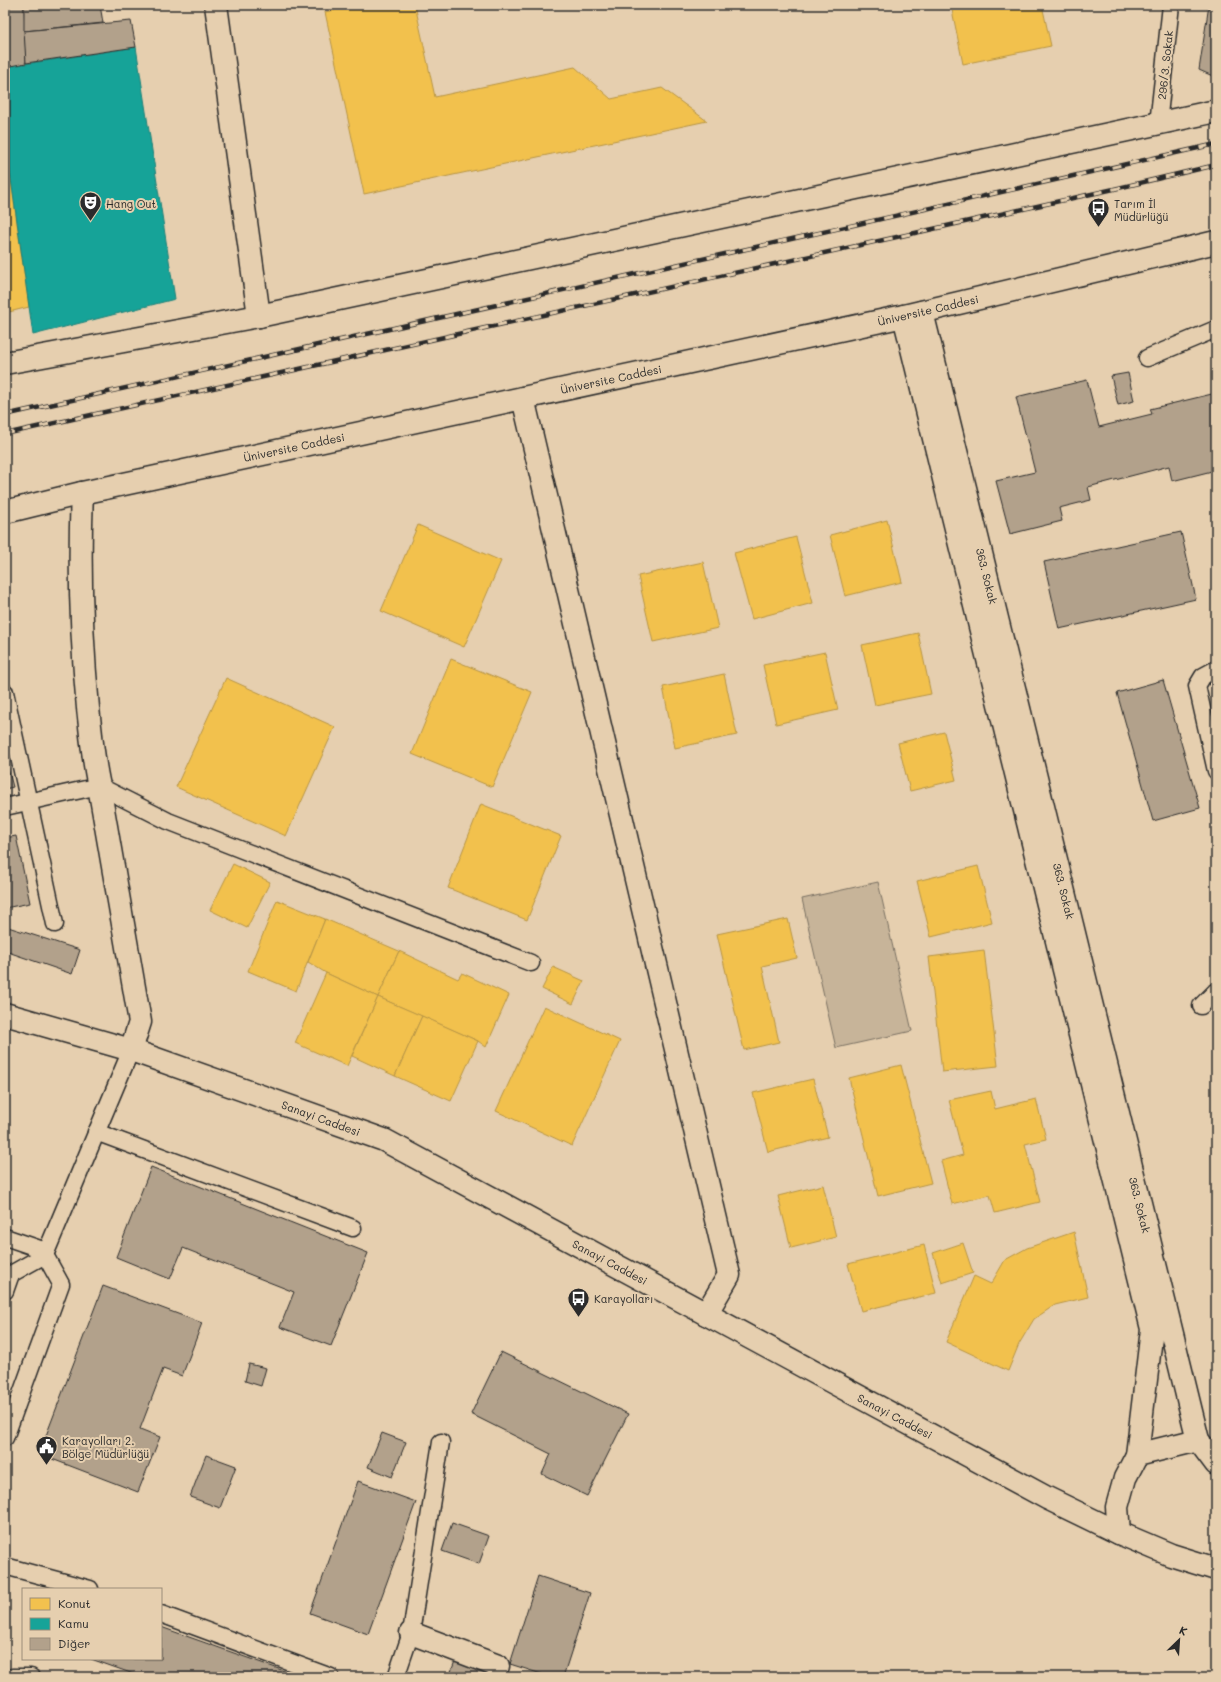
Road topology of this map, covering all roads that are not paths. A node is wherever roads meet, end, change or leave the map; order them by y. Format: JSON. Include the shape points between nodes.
{"nodes":[{"id":1,"x":216,"y":5,"type":"edge"},
{"id":2,"x":1171,"y":5,"type":"edge"},
{"id":3,"x":1216,"y":112,"type":"edge"},
{"id":4,"x":1158,"y":124,"type":"junction"},
{"id":5,"x":1216,"y":242,"type":"edge"},
{"id":6,"x":913,"y":314,"type":"junction"},
{"id":7,"x":260,"y":316,"type":"junction"},
{"id":8,"x":1216,"y":329,"type":"edge"},
{"id":9,"x":1147,"y":358,"type":"dead end"},
{"id":10,"x":5,"y":364,"type":"edge"},
{"id":11,"x":523,"y":398,"type":"junction"},
{"id":12,"x":82,"y":493,"type":"junction"},
{"id":13,"x":5,"y":512,"type":"edge"},
{"id":14,"x":1216,"y":669,"type":"edge"},
{"id":15,"x":5,"y":692,"type":"edge"},
{"id":16,"x":1216,"y":771,"type":"edge"},
{"id":17,"x":99,"y":786,"type":"junction"},
{"id":18,"x":29,"y":802,"type":"junction"},
{"id":19,"x":5,"y":807,"type":"edge"},
{"id":20,"x":55,"y":924,"type":"dead end"},
{"id":21,"x":531,"y":963,"type":"dead end"},
{"id":22,"x":1216,"y":991,"type":"edge"},
{"id":23,"x":1201,"y":1006,"type":"dead end"},
{"id":24,"x":5,"y":1014,"type":"edge"},
{"id":25,"x":131,"y":1050,"type":"junction"},
{"id":26,"x":96,"y":1132,"type":"junction"},
{"id":27,"x":353,"y":1228,"type":"dead end"},
{"id":28,"x":5,"y":1237,"type":"edge"},
{"id":29,"x":45,"y":1253,"type":"junction"},
{"id":30,"x":5,"y":1291,"type":"edge"},
{"id":31,"x":706,"y":1314,"type":"junction"},
{"id":32,"x":5,"y":1438,"type":"edge"},
{"id":33,"x":1198,"y":1440,"type":"junction"},
{"id":34,"x":441,"y":1442,"type":"dead end"},
{"id":35,"x":1137,"y":1455,"type":"junction"},
{"id":36,"x":1216,"y":1464,"type":"edge"},
{"id":37,"x":1119,"y":1533,"type":"junction"},
{"id":38,"x":5,"y":1566,"type":"edge"},
{"id":39,"x":1216,"y":1569,"type":"edge"},
{"id":40,"x":86,"y":1588,"type":"edge"},
{"id":41,"x":162,"y":1614,"type":"edge"},
{"id":42,"x":411,"y":1633,"type":"junction"},
{"id":43,"x":498,"y":1666,"type":"dead end"},
{"id":44,"x":12,"y":1677,"type":"edge"},
{"id":45,"x":31,"y":1677,"type":"edge"},
{"id":46,"x":331,"y":1677,"type":"edge"},
{"id":47,"x":396,"y":1677,"type":"edge"}],
"edges":[{"from":1,"to":7,"type":"street"},
{"from":2,"to":4,"type":"lane","name":"296/3. Sokak"},
{"from":3,"to":4,"type":"street"},
{"from":4,"to":7,"type":"street"},
{"from":5,"to":6,"type":"street","name":"Üniversite Caddesi"},
{"from":6,"to":11,"type":"street","name":"Üniversite Caddesi"},
{"from":6,"to":33,"type":"street","name":"363. Sokak"},
{"from":6,"to":35,"type":"street","via":[[1152,1329]]},
{"from":7,"to":10,"type":"street"},
{"from":8,"to":9,"type":"lane"},
{"from":11,"to":12,"type":"street","name":"Üniversite Caddesi"},
{"from":11,"to":31,"type":"street","via":[[729,1275]]},
{"from":12,"to":13,"type":"street","name":"Üniversite Caddesi"},
{"from":12,"to":17,"type":"street","via":[[80,555],[85,675]]},
{"from":14,"to":16,"type":"lane","via":[[1203,676],[1197,686]]},
{"from":15,"to":18,"type":"lane"},
{"from":17,"to":18,"type":"lane"},
{"from":17,"to":21,"type":"lane","via":[[168,821]]},
{"from":17,"to":25,"type":"street","via":[[140,1022]]},
{"from":18,"to":19,"type":"lane"},
{"from":18,"to":20,"type":"lane"},
{"from":22,"to":23,"type":"lane"},
{"from":24,"to":25,"type":"street","name":"Sanayi Caddesi"},
{"from":25,"to":26,"type":"lane"},
{"from":25,"to":31,"type":"street","name":"Sanayi Caddesi","via":[[384,1140]]},
{"from":26,"to":27,"type":"lane"},
{"from":26,"to":29,"type":"lane"},
{"from":28,"to":29,"type":"lane"},
{"from":29,"to":30,"type":"lane","via":[[11,1274]]},
{"from":29,"to":32,"type":"lane","via":[[61,1284]]},
{"from":31,"to":37,"type":"street","name":"Sanayi Caddesi","via":[[1047,1498]]},
{"from":33,"to":35,"type":"street"},
{"from":33,"to":36,"type":"street","name":"363. Sokak"},
{"from":34,"to":42,"type":"lane"},
{"from":35,"to":37,"type":"street","via":[[1125,1478],[1117,1508]]},
{"from":37,"to":39,"type":"street","name":"Sanayi Caddesi","via":[[1171,1555]]},
{"from":38,"to":40,"type":"lane"},
{"from":41,"to":46,"type":"lane"},
{"from":42,"to":43,"type":"street"},
{"from":42,"to":47,"type":"lane"},
{"from":44,"to":45,"type":"lane"}]}
